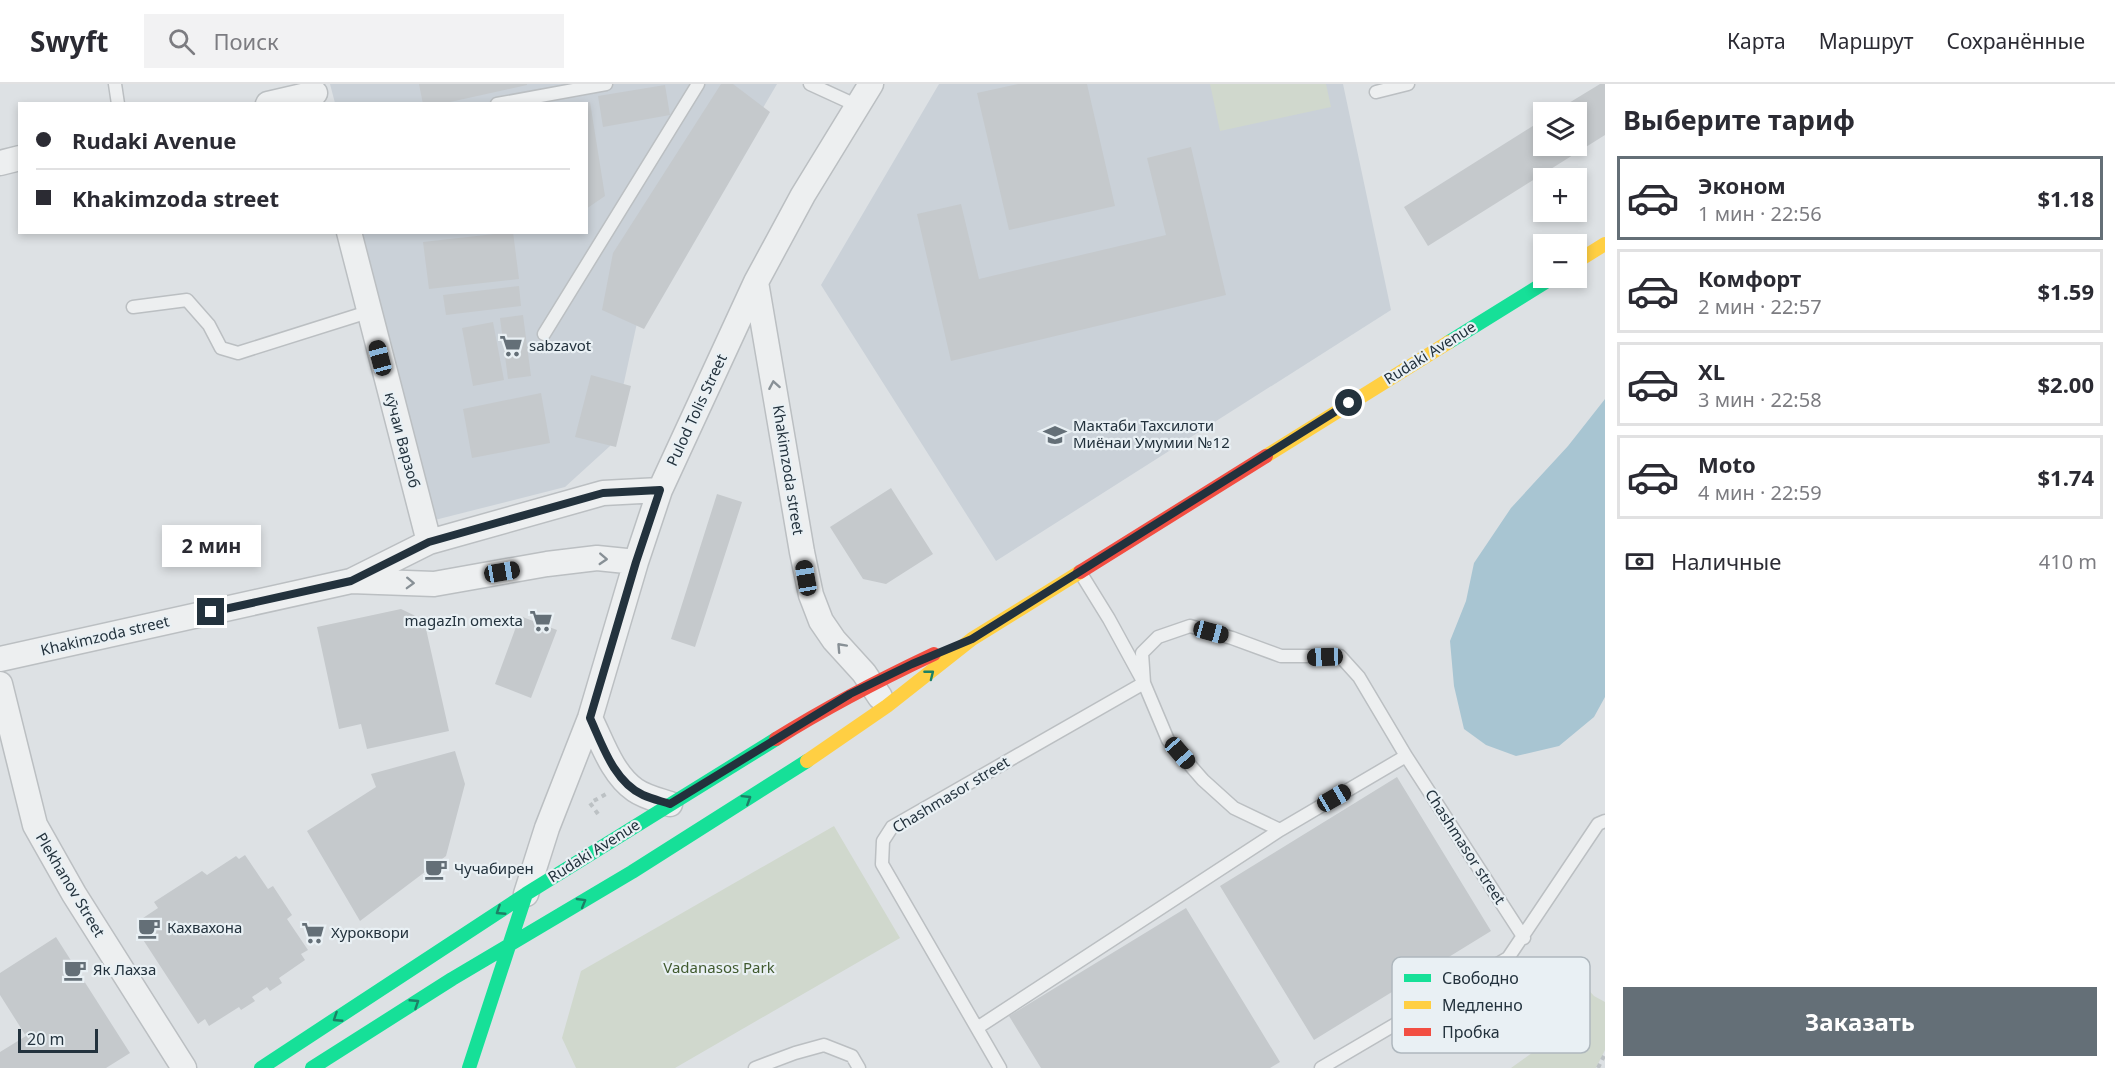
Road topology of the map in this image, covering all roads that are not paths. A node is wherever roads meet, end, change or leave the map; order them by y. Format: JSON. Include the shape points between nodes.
{"nodes":[{"id":1,"x":115,"y":84,"type":"edge"},
{"id":2,"x":606,"y":84,"type":"edge"},
{"id":3,"x":699,"y":84,"type":"edge"},
{"id":4,"x":810,"y":84,"type":"edge"},
{"id":5,"x":871,"y":84,"type":"edge"},
{"id":6,"x":1408,"y":84,"type":"edge"},
{"id":7,"x":1376,"y":92,"type":"dead end"},
{"id":8,"x":315,"y":94,"type":"edge"},
{"id":9,"x":118,"y":102,"type":"edge"},
{"id":10,"x":277,"y":102,"type":"edge"},
{"id":11,"x":508,"y":102,"type":"edge"},
{"id":12,"x":858,"y":106,"type":"junction"},
{"id":13,"x":18,"y":158,"type":"edge"},
{"id":14,"x":0,"y":163,"type":"edge"},
{"id":15,"x":349,"y":234,"type":"edge"},
{"id":16,"x":1605,"y":244,"type":"edge"},
{"id":17,"x":1587,"y":255,"type":"edge"},
{"id":18,"x":756,"y":282,"type":"junction"},
{"id":19,"x":1536,"y":288,"type":"edge"},
{"id":20,"x":133,"y":307,"type":"dead end"},
{"id":21,"x":368,"y":312,"type":"junction"},
{"id":22,"x":544,"y":334,"type":"dead end"},
{"id":23,"x":660,"y":490,"type":"junction"},
{"id":24,"x":429,"y":542,"type":"junction"},
{"id":25,"x":636,"y":562,"type":"junction"},
{"id":26,"x":1079,"y":572,"type":"junction"},
{"id":27,"x":351,"y":581,"type":"junction"},
{"id":28,"x":972,"y":639,"type":"junction"},
{"id":29,"x":0,"y":659,"type":"edge"},
{"id":30,"x":872,"y":683,"type":"junction"},
{"id":31,"x":1144,"y":683,"type":"junction"},
{"id":32,"x":0,"y":684,"type":"edge"},
{"id":33,"x":886,"y":706,"type":"junction"},
{"id":34,"x":590,"y":718,"type":"junction"},
{"id":35,"x":1406,"y":756,"type":"junction"},
{"id":36,"x":670,"y":804,"type":"junction"},
{"id":37,"x":1605,"y":821,"type":"edge"},
{"id":38,"x":1280,"y":830,"type":"junction"},
{"id":39,"x":526,"y":894,"type":"junction"},
{"id":40,"x":1524,"y":938,"type":"junction"},
{"id":41,"x":511,"y":943,"type":"junction"},
{"id":42,"x":1509,"y":957,"type":"edge"},
{"id":43,"x":1392,"y":1026,"type":"edge"},
{"id":44,"x":976,"y":1028,"type":"junction"},
{"id":45,"x":184,"y":1068,"type":"edge"},
{"id":46,"x":261,"y":1068,"type":"edge"},
{"id":47,"x":312,"y":1068,"type":"edge"},
{"id":48,"x":469,"y":1068,"type":"edge"},
{"id":49,"x":755,"y":1068,"type":"edge"},
{"id":50,"x":859,"y":1068,"type":"edge"},
{"id":51,"x":999,"y":1068,"type":"edge"},
{"id":52,"x":1321,"y":1068,"type":"edge"}],
"edges":[{"from":1,"to":9,"type":"lane"},
{"from":2,"to":11,"type":"lane"},
{"from":3,"to":22,"type":"lane"},
{"from":4,"to":12,"type":"lane"},
{"from":5,"to":12,"type":"street","name":"Pulod Tolis Street"},
{"from":6,"to":7,"type":"lane"},
{"from":8,"to":10,"type":"street"},
{"from":12,"to":18,"type":"street","name":"Pulod Tolis Street"},
{"from":13,"to":14,"type":"street"},
{"from":15,"to":21,"type":"street","name":"кӯчаи Варзоб"},
{"from":16,"to":17,"type":"main road"},
{"from":18,"to":23,"type":"street","name":"Pulod Tolis Street"},
{"from":30,"to":18,"type":"street","name":"Khakimzoda street","one_way":true,"via":[[834,640],[811,595]]},
{"from":19,"to":26,"type":"main road","name":"Rudaki Avenue"},
{"from":20,"to":21,"type":"lane","via":[[187,300],[209,325],[221,348],[238,353]]},
{"from":21,"to":24,"type":"street","name":"кӯчаи Варзоб"},
{"from":23,"to":24,"type":"street","via":[[603,493]]},
{"from":23,"to":25,"type":"street","name":"Pulod Tolis Street"},
{"from":24,"to":27,"type":"street"},
{"from":27,"to":25,"type":"street","name":"Khakimzoda street","one_way":true,"via":[[434,584],[597,558]]},
{"from":25,"to":34,"type":"street","name":"Pulod Tolis Street"},
{"from":26,"to":28,"type":"main road","name":"Rudaki Avenue"},
{"from":26,"to":31,"type":"lane","name":"Chashmasor street"},
{"from":27,"to":29,"type":"street","name":"Khakimzoda street"},
{"from":28,"to":30,"type":"main road","name":"Rudaki Avenue"},
{"from":33,"to":28,"type":"main road","name":"Rudaki Avenue","one_way":true},
{"from":30,"to":33,"type":"street","name":"Khakimzoda street"},
{"from":30,"to":36,"type":"main road","name":"Rudaki Avenue"},
{"from":31,"to":35,"type":"lane","name":"Chashmasor street","via":[[1142,653],[1158,637],[1190,626],[1281,656],[1340,656],[1359,677]]},
{"from":31,"to":38,"type":"lane","name":"Chashmasor street","via":[[1168,740],[1203,780],[1234,808]]},
{"from":31,"to":44,"type":"lane","name":"Chashmasor street","via":[[892,827],[883,842],[882,864]]},
{"from":32,"to":45,"type":"street","name":"Plekhanov Street","via":[[35,825]]},
{"from":41,"to":33,"type":"main road","name":"Rudaki Avenue","one_way":true,"via":[[756,794]]},
{"from":34,"to":36,"type":"street","via":[[611,762],[626,782],[642,794]]},
{"from":34,"to":39,"type":"street","name":"Pulod Tolis Street"},
{"from":35,"to":38,"type":"lane"},
{"from":35,"to":40,"type":"lane","name":"Chashmasor street"},
{"from":36,"to":39,"type":"main road","name":"Rudaki Avenue"},
{"from":37,"to":40,"type":"lane","via":[[1598,824]]},
{"from":38,"to":44,"type":"lane"},
{"from":39,"to":41,"type":"main road"},
{"from":39,"to":46,"type":"main road","name":"Rudaki Avenue","one_way":true},
{"from":40,"to":42,"type":"lane"},
{"from":47,"to":41,"type":"main road","name":"Rudaki Avenue","one_way":true},
{"from":41,"to":48,"type":"main road"},
{"from":43,"to":52,"type":"lane"},
{"from":44,"to":51,"type":"lane","name":"Chashmasor street"},
{"from":49,"to":50,"type":"lane","via":[[824,1046],[852,1056]]}]}
